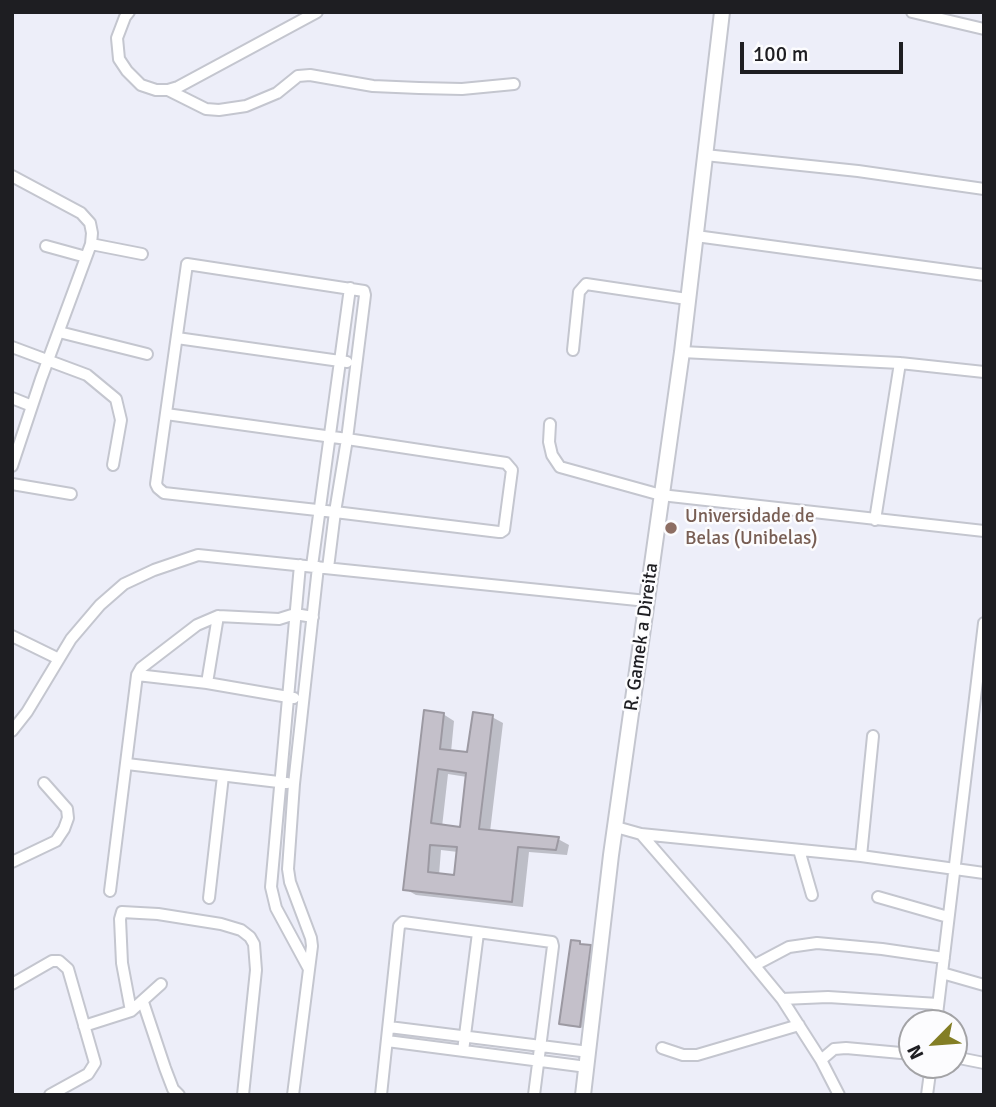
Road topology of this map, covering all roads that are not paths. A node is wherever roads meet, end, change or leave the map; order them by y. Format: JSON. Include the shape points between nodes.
{"nodes":[{"id":1,"x":129,"y":12,"type":"edge"},
{"id":2,"x":317,"y":12,"type":"edge"},
{"id":3,"x":722,"y":12,"type":"edge"},
{"id":4,"x":912,"y":12,"type":"edge"},
{"id":5,"x":984,"y":29,"type":"edge"},
{"id":6,"x":514,"y":84,"type":"dead end"},
{"id":7,"x":168,"y":90,"type":"junction"},
{"id":8,"x":705,"y":155,"type":"junction"},
{"id":9,"x":12,"y":176,"type":"edge"},
{"id":10,"x":984,"y":189,"type":"edge"},
{"id":11,"x":696,"y":236,"type":"junction"},
{"id":12,"x":91,"y":244,"type":"junction"},
{"id":13,"x":46,"y":246,"type":"dead end"},
{"id":14,"x":142,"y":254,"type":"dead end"},
{"id":15,"x":86,"y":257,"type":"junction"},
{"id":16,"x":984,"y":275,"type":"edge"},
{"id":17,"x":351,"y":288,"type":"junction"},
{"id":18,"x":687,"y":299,"type":"junction"},
{"id":19,"x":59,"y":332,"type":"junction"},
{"id":20,"x":177,"y":338,"type":"junction"},
{"id":21,"x":12,"y":347,"type":"edge"},
{"id":22,"x":573,"y":351,"type":"dead end"},
{"id":23,"x":682,"y":352,"type":"junction"},
{"id":24,"x":147,"y":354,"type":"dead end"},
{"id":25,"x":49,"y":359,"type":"junction"},
{"id":26,"x":340,"y":361,"type":"junction"},
{"id":27,"x":356,"y":363,"type":"junction"},
{"id":28,"x":900,"y":363,"type":"junction"},
{"id":29,"x":984,"y":372,"type":"edge"},
{"id":30,"x":12,"y":398,"type":"edge"},
{"id":31,"x":32,"y":406,"type":"junction"},
{"id":32,"x":166,"y":414,"type":"junction"},
{"id":33,"x":550,"y":424,"type":"dead end"},
{"id":34,"x":330,"y":436,"type":"junction"},
{"id":35,"x":347,"y":439,"type":"junction"},
{"id":36,"x":13,"y":460,"type":"edge"},
{"id":37,"x":113,"y":465,"type":"dead end"},
{"id":38,"x":12,"y":484,"type":"edge"},
{"id":39,"x":71,"y":494,"type":"dead end"},
{"id":40,"x":661,"y":495,"type":"junction"},
{"id":41,"x":320,"y":510,"type":"junction"},
{"id":42,"x":335,"y":512,"type":"junction"},
{"id":43,"x":875,"y":520,"type":"junction"},
{"id":44,"x":984,"y":531,"type":"edge"},
{"id":45,"x":300,"y":565,"type":"junction"},
{"id":46,"x":319,"y":567,"type":"junction"},
{"id":47,"x":648,"y":601,"type":"junction"},
{"id":48,"x":295,"y":614,"type":"junction"},
{"id":49,"x":218,"y":616,"type":"junction"},
{"id":50,"x":313,"y":617,"type":"junction"},
{"id":51,"x":279,"y":619,"type":"junction"},
{"id":52,"x":984,"y":623,"type":"edge"},
{"id":53,"x":294,"y":631,"type":"junction"},
{"id":54,"x":311,"y":634,"type":"junction"},
{"id":55,"x":12,"y":636,"type":"edge"},
{"id":56,"x":982,"y":658,"type":"edge"},
{"id":57,"x":59,"y":659,"type":"junction"},
{"id":58,"x":137,"y":675,"type":"junction"},
{"id":59,"x":207,"y":683,"type":"junction"},
{"id":60,"x":289,"y":698,"type":"junction"},
{"id":61,"x":304,"y":699,"type":"junction"},
{"id":62,"x":12,"y":731,"type":"edge"},
{"id":63,"x":873,"y":736,"type":"dead end"},
{"id":64,"x":128,"y":764,"type":"junction"},
{"id":65,"x":223,"y":776,"type":"junction"},
{"id":66,"x":44,"y":783,"type":"dead end"},
{"id":67,"x":280,"y":783,"type":"junction"},
{"id":68,"x":294,"y":784,"type":"junction"},
{"id":69,"x":616,"y":827,"type":"junction"},
{"id":70,"x":641,"y":834,"type":"junction"},
{"id":71,"x":799,"y":850,"type":"junction"},
{"id":72,"x":861,"y":856,"type":"junction"},
{"id":73,"x":12,"y":862,"type":"edge"},
{"id":74,"x":954,"y":869,"type":"junction"},
{"id":75,"x":984,"y":873,"type":"edge"},
{"id":76,"x":110,"y":891,"type":"dead end"},
{"id":77,"x":812,"y":895,"type":"dead end"},
{"id":78,"x":878,"y":897,"type":"dead end"},
{"id":79,"x":209,"y":898,"type":"dead end"},
{"id":80,"x":948,"y":917,"type":"junction"},
{"id":81,"x":478,"y":933,"type":"junction"},
{"id":82,"x":944,"y":958,"type":"junction"},
{"id":83,"x":755,"y":965,"type":"junction"},
{"id":84,"x":309,"y":969,"type":"junction"},
{"id":85,"x":942,"y":973,"type":"junction"},
{"id":86,"x":12,"y":984,"type":"edge"},
{"id":87,"x":161,"y":984,"type":"dead end"},
{"id":88,"x":984,"y":985,"type":"edge"},
{"id":89,"x":782,"y":999,"type":"junction"},
{"id":90,"x":144,"y":1002,"type":"junction"},
{"id":91,"x":938,"y":1004,"type":"junction"},
{"id":92,"x":937,"y":1009,"type":"edge"},
{"id":93,"x":131,"y":1011,"type":"junction"},
{"id":94,"x":799,"y":1025,"type":"junction"},
{"id":95,"x":84,"y":1026,"type":"junction"},
{"id":96,"x":389,"y":1027,"type":"junction"},
{"id":97,"x":465,"y":1036,"type":"junction"},
{"id":98,"x":387,"y":1041,"type":"junction"},
{"id":99,"x":541,"y":1045,"type":"junction"},
{"id":100,"x":662,"y":1048,"type":"dead end"},
{"id":101,"x":463,"y":1051,"type":"junction"},
{"id":102,"x":898,"y":1053,"type":"edge"},
{"id":103,"x":588,"y":1060,"type":"junction"},
{"id":104,"x":821,"y":1060,"type":"junction"},
{"id":105,"x":538,"y":1061,"type":"junction"},
{"id":106,"x":73,"y":1082,"type":"junction"},
{"id":107,"x":50,"y":1095,"type":"edge"},
{"id":108,"x":76,"y":1095,"type":"edge"},
{"id":109,"x":179,"y":1095,"type":"edge"},
{"id":110,"x":243,"y":1095,"type":"edge"},
{"id":111,"x":293,"y":1095,"type":"edge"},
{"id":112,"x":382,"y":1095,"type":"edge"},
{"id":113,"x":534,"y":1095,"type":"edge"},
{"id":114,"x":583,"y":1095,"type":"edge"},
{"id":115,"x":839,"y":1095,"type":"edge"}],
"edges":[{"from":1,"to":7,"type":"street","via":[[117,38],[120,59],[141,85]]},
{"from":2,"to":7,"type":"street"},
{"from":3,"to":8,"type":"main road","name":"R. Gamek a Direita"},
{"from":4,"to":5,"type":"street"},
{"from":6,"to":7,"type":"street","via":[[419,88],[298,76],[277,93],[246,106],[219,110],[205,109]]},
{"from":8,"to":10,"type":"street"},
{"from":8,"to":11,"type":"main road","name":"R. Gamek a Direita"},
{"from":9,"to":12,"type":"street","via":[[81,213],[90,223]]},
{"from":11,"to":16,"type":"street"},
{"from":11,"to":18,"type":"main road","name":"R. Gamek a Direita"},
{"from":12,"to":14,"type":"street"},
{"from":12,"to":15,"type":"street"},
{"from":13,"to":15,"type":"street"},
{"from":15,"to":19,"type":"street"},
{"from":17,"to":20,"type":"street","via":[[189,263]]},
{"from":17,"to":26,"type":"street"},
{"from":17,"to":27,"type":"street","via":[[361,289],[365,295]]},
{"from":18,"to":22,"type":"street","via":[[586,284],[579,292]]},
{"from":18,"to":23,"type":"main road","name":"R. Gamek a Direita"},
{"from":19,"to":24,"type":"street"},
{"from":19,"to":25,"type":"street"},
{"from":20,"to":26,"type":"street"},
{"from":20,"to":32,"type":"street"},
{"from":21,"to":25,"type":"street"},
{"from":23,"to":28,"type":"street"},
{"from":23,"to":40,"type":"main road","name":"R. Gamek a Direita"},
{"from":25,"to":31,"type":"street"},
{"from":25,"to":37,"type":"street","via":[[87,375],[116,399],[121,420]]},
{"from":26,"to":27,"type":"street"},
{"from":26,"to":34,"type":"street"},
{"from":27,"to":35,"type":"street"},
{"from":28,"to":29,"type":"street"},
{"from":28,"to":43,"type":"street"},
{"from":30,"to":31,"type":"street"},
{"from":31,"to":36,"type":"street"},
{"from":32,"to":34,"type":"street"},
{"from":32,"to":41,"type":"street","via":[[156,484],[160,491]]},
{"from":33,"to":40,"type":"street","via":[[552,455],[560,467]]},
{"from":34,"to":35,"type":"street"},
{"from":34,"to":41,"type":"street"},
{"from":35,"to":42,"type":"street"},
{"from":35,"to":42,"type":"street","via":[[506,463],[512,470],[503,530]]},
{"from":38,"to":39,"type":"street"},
{"from":40,"to":43,"type":"street"},
{"from":40,"to":47,"type":"main road","name":"R. Gamek a Direita"},
{"from":41,"to":42,"type":"street"},
{"from":41,"to":46,"type":"street"},
{"from":42,"to":46,"type":"street"},
{"from":43,"to":44,"type":"street"},
{"from":45,"to":46,"type":"street"},
{"from":45,"to":48,"type":"street"},
{"from":45,"to":57,"type":"street","via":[[198,555],[154,570],[124,584],[100,605]]},
{"from":46,"to":47,"type":"street"},
{"from":46,"to":50,"type":"street"},
{"from":47,"to":69,"type":"main road","name":"R. Gamek a Direita"},
{"from":48,"to":50,"type":"street"},
{"from":48,"to":51,"type":"street"},
{"from":48,"to":53,"type":"street"},
{"from":49,"to":51,"type":"street"},
{"from":49,"to":58,"type":"street","via":[[197,625],[150,659]]},
{"from":49,"to":59,"type":"street"},
{"from":50,"to":54,"type":"street"},
{"from":51,"to":53,"type":"street"},
{"from":52,"to":56,"type":"street"},
{"from":53,"to":54,"type":"street"},
{"from":53,"to":60,"type":"street"},
{"from":54,"to":61,"type":"street"},
{"from":55,"to":57,"type":"street"},
{"from":56,"to":74,"type":"street"},
{"from":57,"to":62,"type":"street"},
{"from":58,"to":59,"type":"street"},
{"from":58,"to":64,"type":"street"},
{"from":59,"to":60,"type":"street"},
{"from":60,"to":61,"type":"street"},
{"from":60,"to":67,"type":"street"},
{"from":61,"to":68,"type":"street"},
{"from":63,"to":72,"type":"street"},
{"from":64,"to":65,"type":"street"},
{"from":64,"to":76,"type":"street"},
{"from":65,"to":67,"type":"street"},
{"from":65,"to":79,"type":"street"},
{"from":66,"to":73,"type":"street","via":[[67,809],[64,829],[56,841]]},
{"from":67,"to":68,"type":"street"},
{"from":67,"to":84,"type":"street","via":[[272,898]]},
{"from":68,"to":84,"type":"street","via":[[288,875],[311,938]]},
{"from":69,"to":70,"type":"street"},
{"from":69,"to":103,"type":"main road","name":"R. Gamek a Direita"},
{"from":70,"to":71,"type":"street"},
{"from":70,"to":83,"type":"street"},
{"from":71,"to":72,"type":"street"},
{"from":71,"to":77,"type":"street"},
{"from":72,"to":74,"type":"street"},
{"from":74,"to":75,"type":"street"},
{"from":74,"to":80,"type":"street"},
{"from":78,"to":80,"type":"street"},
{"from":80,"to":82,"type":"street"},
{"from":81,"to":96,"type":"street","via":[[399,924]]},
{"from":81,"to":97,"type":"street"},
{"from":81,"to":99,"type":"street","via":[[553,944]]},
{"from":82,"to":83,"type":"street","via":[[817,943],[789,947]]},
{"from":82,"to":85,"type":"street"},
{"from":83,"to":89,"type":"street"},
{"from":84,"to":111,"type":"street"},
{"from":85,"to":88,"type":"street"},
{"from":85,"to":91,"type":"street"},
{"from":86,"to":95,"type":"street","via":[[52,961],[64,964]]},
{"from":87,"to":90,"type":"street"},
{"from":89,"to":91,"type":"street"},
{"from":89,"to":94,"type":"street"},
{"from":90,"to":93,"type":"street"},
{"from":90,"to":109,"type":"street","via":[[165,1068]]},
{"from":91,"to":92,"type":"street"},
{"from":93,"to":95,"type":"street"},
{"from":93,"to":110,"type":"street","via":[[122,963],[122,912],[241,930],[254,944],[256,970]]},
{"from":94,"to":100,"type":"street","via":[[697,1055]]},
{"from":94,"to":104,"type":"street"},
{"from":95,"to":106,"type":"street","via":[[95,1063],[88,1074]]},
{"from":96,"to":97,"type":"street"},
{"from":96,"to":98,"type":"street"},
{"from":97,"to":99,"type":"street"},
{"from":97,"to":101,"type":"street"},
{"from":98,"to":101,"type":"street"},
{"from":98,"to":112,"type":"street"},
{"from":99,"to":103,"type":"street"},
{"from":99,"to":105,"type":"street"},
{"from":101,"to":105,"type":"street"},
{"from":102,"to":104,"type":"street","via":[[834,1049]]},
{"from":103,"to":105,"type":"street"},
{"from":103,"to":114,"type":"main road","name":"R. Gamek a Direita"},
{"from":104,"to":115,"type":"street"},
{"from":105,"to":113,"type":"street"},
{"from":106,"to":107,"type":"street"},
{"from":106,"to":108,"type":"street"}]}
